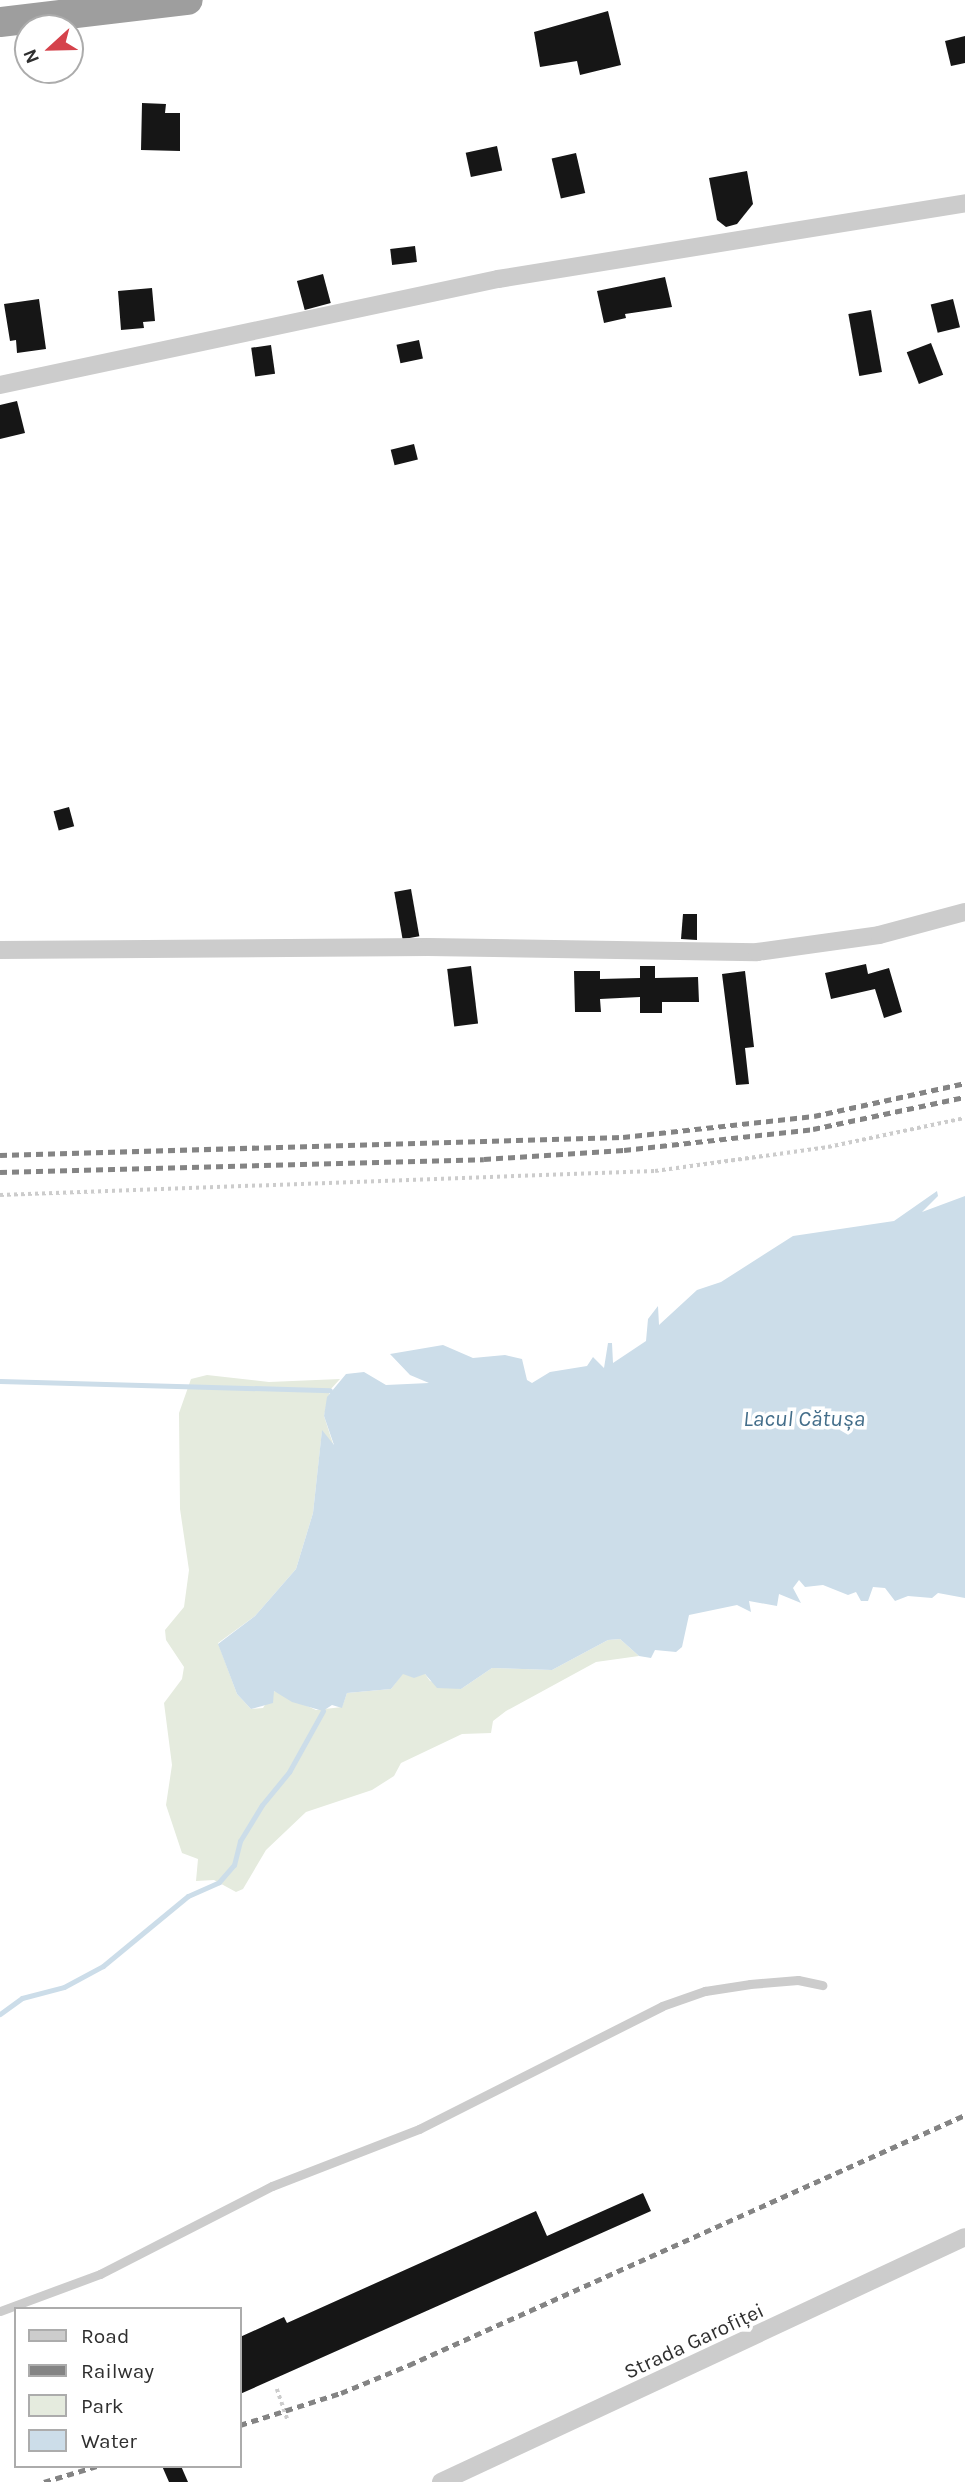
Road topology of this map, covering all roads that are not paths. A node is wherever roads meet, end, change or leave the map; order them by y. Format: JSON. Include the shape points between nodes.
{"nodes":[{"id":1,"x":188,"y":0,"type":"edge"},
{"id":2,"x":0,"y":22,"type":"edge"},
{"id":3,"x":965,"y":203,"type":"edge"},
{"id":4,"x":0,"y":385,"type":"edge"},
{"id":5,"x":965,"y":912,"type":"edge"},
{"id":6,"x":0,"y":950,"type":"edge"},
{"id":7,"x":822,"y":1984,"type":"dead end"},
{"id":8,"x":965,"y":2238,"type":"edge"},
{"id":9,"x":0,"y":2311,"type":"edge"},
{"id":10,"x":441,"y":2482,"type":"edge"}],
"edges":[{"from":1,"to":2,"type":"highway"},
{"from":3,"to":4,"type":"street","via":[[498,279]]},
{"from":5,"to":6,"type":"street","via":[[879,934],[757,952],[428,947]]},
{"from":7,"to":9,"type":"lane","via":[[798,1980],[750,1984],[705,1991],[662,2006],[419,2129],[272,2186],[100,2274]]},
{"from":8,"to":10,"type":"street","name":"Strada Garofiței"}]}
